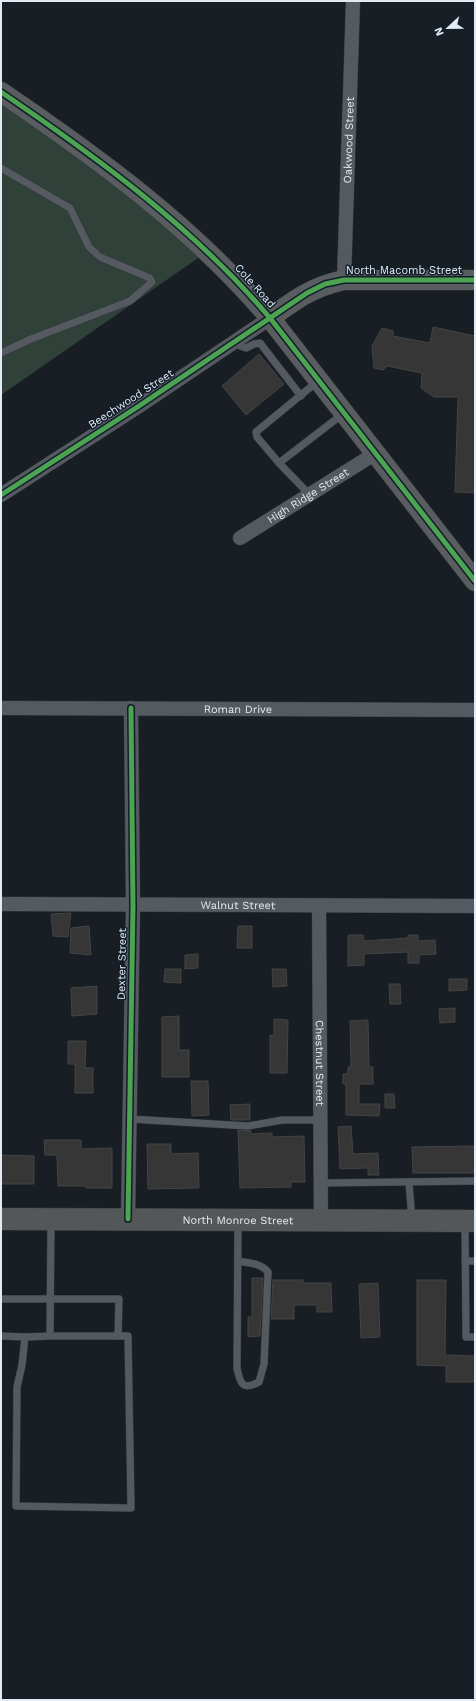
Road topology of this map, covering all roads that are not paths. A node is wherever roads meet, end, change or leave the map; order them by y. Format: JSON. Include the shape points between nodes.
{"nodes":[{"id":1,"x":353,"y":1,"type":"edge"},
{"id":2,"x":1,"y":92,"type":"edge"},
{"id":3,"x":1,"y":168,"type":"edge"},
{"id":4,"x":344,"y":280,"type":"junction"},
{"id":5,"x":475,"y":280,"type":"edge"},
{"id":6,"x":270,"y":318,"type":"junction"},
{"id":7,"x":233,"y":343,"type":"junction"},
{"id":8,"x":1,"y":353,"type":"edge"},
{"id":9,"x":319,"y":381,"type":"junction"},
{"id":10,"x":301,"y":396,"type":"junction"},
{"id":11,"x":344,"y":413,"type":"junction"},
{"id":12,"x":376,"y":453,"type":"junction"},
{"id":13,"x":279,"y":463,"type":"junction"},
{"id":14,"x":310,"y":495,"type":"junction"},
{"id":15,"x":1,"y":496,"type":"edge"},
{"id":16,"x":240,"y":538,"type":"dead end"},
{"id":17,"x":475,"y":581,"type":"edge"},
{"id":18,"x":1,"y":708,"type":"edge"},
{"id":19,"x":131,"y":708,"type":"junction"},
{"id":20,"x":475,"y":710,"type":"edge"},
{"id":21,"x":1,"y":904,"type":"edge"},
{"id":22,"x":133,"y":906,"type":"junction"},
{"id":23,"x":320,"y":906,"type":"junction"},
{"id":24,"x":475,"y":906,"type":"edge"},
{"id":25,"x":130,"y":1120,"type":"junction"},
{"id":26,"x":320,"y":1120,"type":"junction"},
{"id":27,"x":475,"y":1181,"type":"edge"},
{"id":28,"x":321,"y":1183,"type":"junction"},
{"id":29,"x":409,"y":1183,"type":"junction"},
{"id":30,"x":1,"y":1219,"type":"edge"},
{"id":31,"x":51,"y":1219,"type":"junction"},
{"id":32,"x":128,"y":1220,"type":"junction"},
{"id":33,"x":238,"y":1220,"type":"junction"},
{"id":34,"x":321,"y":1221,"type":"junction"},
{"id":35,"x":412,"y":1221,"type":"junction"},
{"id":36,"x":470,"y":1221,"type":"edge"},
{"id":37,"x":238,"y":1261,"type":"junction"},
{"id":38,"x":465,"y":1261,"type":"junction"},
{"id":39,"x":475,"y":1261,"type":"edge"},
{"id":40,"x":1,"y":1299,"type":"edge"},
{"id":41,"x":50,"y":1299,"type":"junction"},
{"id":42,"x":1,"y":1336,"type":"edge"},
{"id":43,"x":50,"y":1336,"type":"junction"},
{"id":44,"x":118,"y":1336,"type":"junction"},
{"id":45,"x":25,"y":1337,"type":"junction"},
{"id":46,"x":475,"y":1337,"type":"edge"}],
"edges":[{"from":1,"to":4,"type":"street","name":"Oakwood Street"},
{"from":2,"to":6,"type":"street","name":"Cole Road","via":[[147,199],[228,271]]},
{"from":3,"to":8,"type":"lane","via":[[70,208],[89,246],[100,257],[150,278],[152,282],[130,301]]},
{"from":4,"to":5,"type":"street","name":"North Macomb Street"},
{"from":4,"to":6,"type":"street","name":"North Macomb Street","via":[[325,284],[307,293]]},
{"from":6,"to":7,"type":"street","name":"Beechwood Street"},
{"from":6,"to":9,"type":"street","name":"Cole Road"},
{"from":7,"to":10,"type":"lane","via":[[246,348],[260,343]]},
{"from":7,"to":15,"type":"street","name":"Beechwood Street"},
{"from":9,"to":10,"type":"lane"},
{"from":9,"to":11,"type":"street","name":"Cole Road"},
{"from":10,"to":13,"type":"lane","via":[[256,432],[257,438]]},
{"from":11,"to":12,"type":"street","name":"Cole Road"},
{"from":11,"to":13,"type":"lane"},
{"from":12,"to":14,"type":"street","name":"High Ridge Street"},
{"from":12,"to":17,"type":"street","name":"Cole Road"},
{"from":13,"to":14,"type":"lane"},
{"from":14,"to":16,"type":"street","name":"High Ridge Street"},
{"from":18,"to":19,"type":"street","name":"Roman Drive"},
{"from":19,"to":20,"type":"street","name":"Roman Drive"},
{"from":19,"to":22,"type":"street","name":"Dexter Street"},
{"from":21,"to":22,"type":"street","name":"Walnut Street"},
{"from":22,"to":23,"type":"street","name":"Walnut Street"},
{"from":22,"to":25,"type":"street","name":"Dexter Street"},
{"from":23,"to":24,"type":"street","name":"Walnut Street"},
{"from":23,"to":26,"type":"street","name":"Chestnut Street"},
{"from":25,"to":26,"type":"lane","via":[[248,1126],[282,1120]]},
{"from":25,"to":32,"type":"street","name":"Dexter Street"},
{"from":26,"to":28,"type":"street","name":"Chestnut Street"},
{"from":27,"to":29,"type":"lane"},
{"from":28,"to":29,"type":"lane"},
{"from":28,"to":34,"type":"street","name":"Chestnut Street"},
{"from":29,"to":35,"type":"lane"},
{"from":30,"to":31,"type":"main road","name":"North Monroe Street"},
{"from":31,"to":32,"type":"main road","name":"North Monroe Street"},
{"from":31,"to":41,"type":"lane"},
{"from":32,"to":33,"type":"main road","name":"North Monroe Street"},
{"from":33,"to":34,"type":"main road","name":"North Monroe Street"},
{"from":33,"to":37,"type":"lane"},
{"from":34,"to":35,"type":"main road","name":"North Monroe Street"},
{"from":35,"to":36,"type":"main road","name":"North Monroe Street"},
{"from":36,"to":38,"type":"lane"},
{"from":37,"to":37,"type":"lane","via":[[237,1368],[239,1380],[244,1386],[250,1387],[259,1382],[264,1364],[268,1272],[256,1264]]},
{"from":38,"to":39,"type":"lane"},
{"from":38,"to":46,"type":"lane","via":[[466,1337]]},
{"from":40,"to":41,"type":"lane"},
{"from":41,"to":43,"type":"lane"},
{"from":41,"to":44,"type":"lane","via":[[119,1299]]},
{"from":42,"to":45,"type":"lane"},
{"from":43,"to":44,"type":"lane"},
{"from":43,"to":45,"type":"lane"},
{"from":44,"to":45,"type":"lane","via":[[128,1336],[131,1508],[16,1506],[17,1387]]}]}
